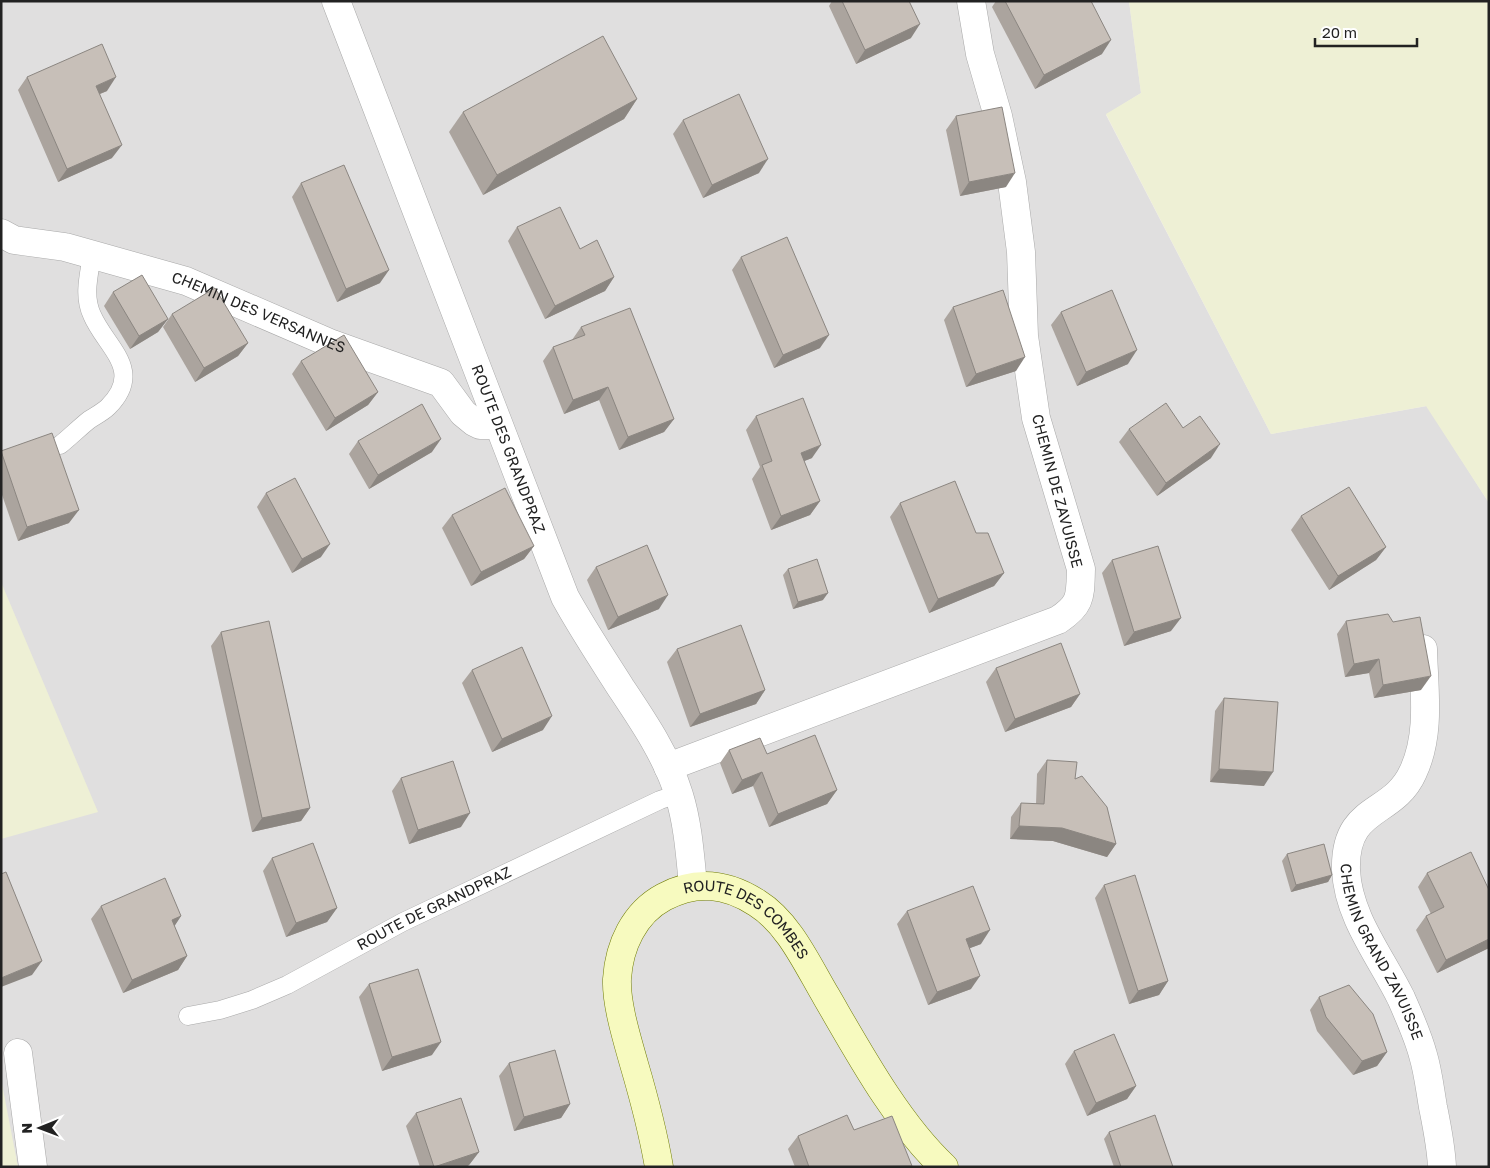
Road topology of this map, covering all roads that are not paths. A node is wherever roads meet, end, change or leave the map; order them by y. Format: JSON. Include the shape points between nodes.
{"nodes":[{"id":1,"x":336,"y":1,"type":"edge"},
{"id":2,"x":971,"y":1,"type":"edge"},
{"id":3,"x":1,"y":233,"type":"edge"},
{"id":4,"x":92,"y":255,"type":"junction"},
{"id":5,"x":497,"y":422,"type":"junction"},
{"id":6,"x":60,"y":445,"type":"dead end"},
{"id":7,"x":1423,"y":643,"type":"edge"},
{"id":8,"x":668,"y":767,"type":"junction"},
{"id":9,"x":678,"y":794,"type":"junction"},
{"id":10,"x":693,"y":885,"type":"junction"},
{"id":11,"x":188,"y":1016,"type":"dead end"},
{"id":12,"x":18,"y":1053,"type":"dead end"},
{"id":13,"x":33,"y":1167,"type":"edge"},
{"id":14,"x":659,"y":1167,"type":"edge"},
{"id":15,"x":944,"y":1167,"type":"edge"},
{"id":16,"x":1442,"y":1167,"type":"edge"}],
"edges":[{"from":1,"to":5,"type":"street","name":"ROUTE DES GRANDPRAZ"},
{"from":2,"to":8,"type":"street","name":"CHEMIN DE ZAVUISSE","via":[[980,54],[1012,182],[1021,252],[1024,336],[1036,418],[1081,569],[1080,594],[1072,610],[1058,620]]},
{"from":3,"to":4,"type":"street","name":"CHEMIN DES VERSANNES","via":[[14,240],[65,247]]},
{"from":4,"to":5,"type":"street","name":"CHEMIN DES VERSANNES","via":[[186,281],[332,344],[441,383],[463,413],[474,422],[487,425]]},
{"from":4,"to":6,"type":"lane","via":[[87,296],[92,315],[120,359],[123,381],[108,407]]},
{"from":5,"to":8,"type":"street","name":"ROUTE DES GRANDPRAZ","via":[[565,596],[648,728]]},
{"from":7,"to":16,"type":"street","name":"CHEMIN GRAND ZAVUISSE","via":[[1425,725],[1421,752],[1412,774],[1397,795],[1357,826],[1350,838],[1346,868],[1348,892],[1361,924],[1401,999],[1423,1054]]},
{"from":8,"to":9,"type":"street","name":"ROUTE DES GRANDPRAZ"},
{"from":9,"to":10,"type":"street","name":"ROUTE DES GRANDPRAZ","via":[[686,824]]},
{"from":9,"to":11,"type":"lane","name":"ROUTE DE GRANDPRAZ","via":[[403,922],[286,985],[252,1000]]},
{"from":10,"to":14,"type":"street","name":"ROUTE DES COMBES","via":[[656,901],[639,917],[628,934],[617,980],[621,1012]]},
{"from":10,"to":15,"type":"street","name":"ROUTE DES COMBES","via":[[728,890],[757,903],[776,920],[792,940],[890,1099],[913,1132]]},
{"from":12,"to":13,"type":"street"}]}
